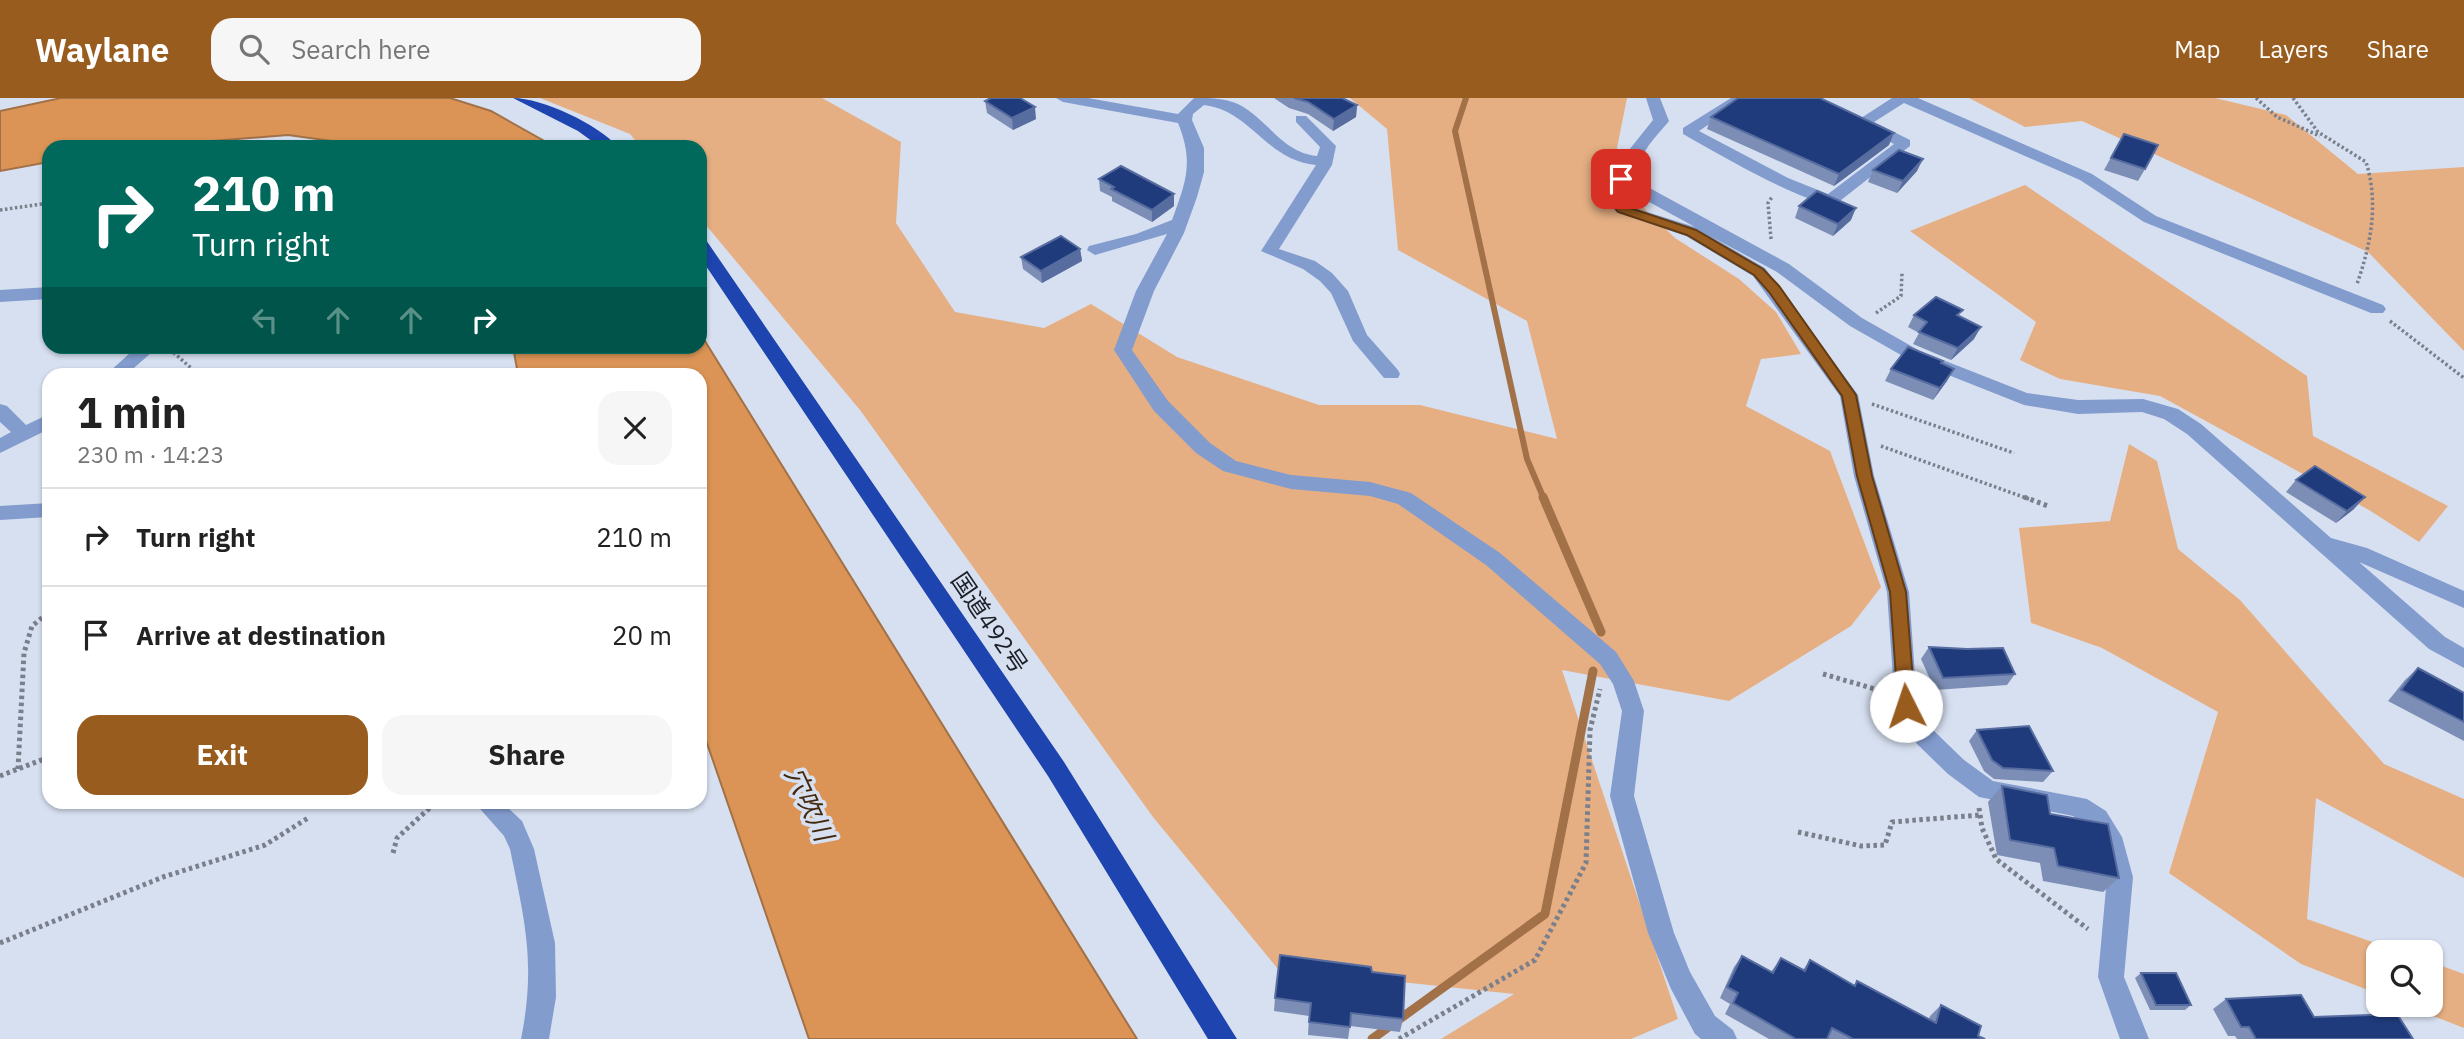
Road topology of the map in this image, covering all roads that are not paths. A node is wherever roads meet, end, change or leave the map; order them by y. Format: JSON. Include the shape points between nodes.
{"nodes":[{"id":1,"x":520,"y":98,"type":"edge"},
{"id":2,"x":1063,"y":98,"type":"edge"},
{"id":3,"x":1653,"y":98,"type":"edge"},
{"id":4,"x":1741,"y":98,"type":"edge"},
{"id":5,"x":1904,"y":98,"type":"edge"},
{"id":6,"x":1201,"y":99,"type":"edge"},
{"id":7,"x":1301,"y":119,"type":"dead end"},
{"id":8,"x":1185,"y":120,"type":"junction"},
{"id":9,"x":600,"y":140,"type":"edge"},
{"id":10,"x":1323,"y":161,"type":"junction"},
{"id":11,"x":1633,"y":171,"type":"junction"},
{"id":12,"x":1180,"y":223,"type":"junction"},
{"id":13,"x":1095,"y":250,"type":"dead end"},
{"id":14,"x":707,"y":254,"type":"edge"},
{"id":15,"x":42,"y":293,"type":"edge"},
{"id":16,"x":0,"y":296,"type":"edge"},
{"id":17,"x":2377,"y":309,"type":"dead end"},
{"id":18,"x":138,"y":354,"type":"edge"},
{"id":19,"x":122,"y":368,"type":"edge"},
{"id":20,"x":1391,"y":374,"type":"dead end"},
{"id":21,"x":0,"y":411,"type":"edge"},
{"id":22,"x":42,"y":425,"type":"edge"},
{"id":23,"x":24,"y":434,"type":"junction"},
{"id":24,"x":0,"y":446,"type":"edge"},
{"id":25,"x":42,"y":510,"type":"edge"},
{"id":26,"x":0,"y":513,"type":"edge"},
{"id":27,"x":2322,"y":543,"type":"junction"},
{"id":28,"x":2464,"y":600,"type":"edge"},
{"id":29,"x":2464,"y":659,"type":"edge"},
{"id":30,"x":493,"y":809,"type":"edge"},
{"id":31,"x":535,"y":1039,"type":"edge"},
{"id":32,"x":1223,"y":1039,"type":"edge"},
{"id":33,"x":1723,"y":1039,"type":"edge"},
{"id":34,"x":2136,"y":1039,"type":"edge"}],
"edges":[{"from":1,"to":9,"type":"highway"},
{"from":2,"to":8,"type":"street"},
{"from":3,"to":11,"type":"street","via":[[1661,121],[1636,148]]},
{"from":4,"to":5,"type":"street","via":[[1688,131],[1830,201],[1905,143],[1858,121]]},
{"from":5,"to":17,"type":"street","via":[[2086,177],[2150,219]]},
{"from":6,"to":8,"type":"street","via":[[1186,112]]},
{"from":6,"to":10,"type":"street","via":[[1230,104],[1290,153]]},
{"from":7,"to":10,"type":"street","via":[[1325,139],[1328,146]]},
{"from":8,"to":12,"type":"street","via":[[1196,148],[1196,172]]},
{"from":10,"to":20,"type":"street","via":[[1269,251],[1309,265],[1326,277],[1339,292],[1359,337]]},
{"from":11,"to":27,"type":"street","via":[[1637,186],[1656,200],[1783,268],[1888,343],[2024,399],[2078,407],[2143,405],[2171,414],[2194,429]]},
{"from":11,"to":34,"type":"street","via":[[1608,191],[1622,209],[1692,232],[1759,272],[1849,395],[1856,440],[1898,592],[1906,706],[1925,737],[1987,790],[2078,806],[2097,819],[2113,845],[2120,877],[2111,977]]},
{"from":12,"to":13,"type":"street"},
{"from":12,"to":33,"type":"street","via":[[1145,291],[1123,350],[1161,406],[1203,448],[1230,466],[1291,482],[1370,489],[1404,498],[1493,559],[1608,658],[1623,681],[1633,711],[1622,796],[1661,933],[1705,1025]]},
{"from":14,"to":32,"type":"highway","name":"国道492号","via":[[1056,769]]},
{"from":15,"to":16,"type":"street"},
{"from":18,"to":19,"type":"street"},
{"from":21,"to":23,"type":"street"},
{"from":22,"to":23,"type":"street"},
{"from":23,"to":24,"type":"street"},
{"from":25,"to":26,"type":"street"},
{"from":27,"to":28,"type":"street","via":[[2353,548],[2432,590]]},
{"from":27,"to":29,"type":"street","via":[[2437,643]]},
{"from":30,"to":31,"type":"street","via":[[513,829],[522,849],[542,943],[543,997]]}]}
